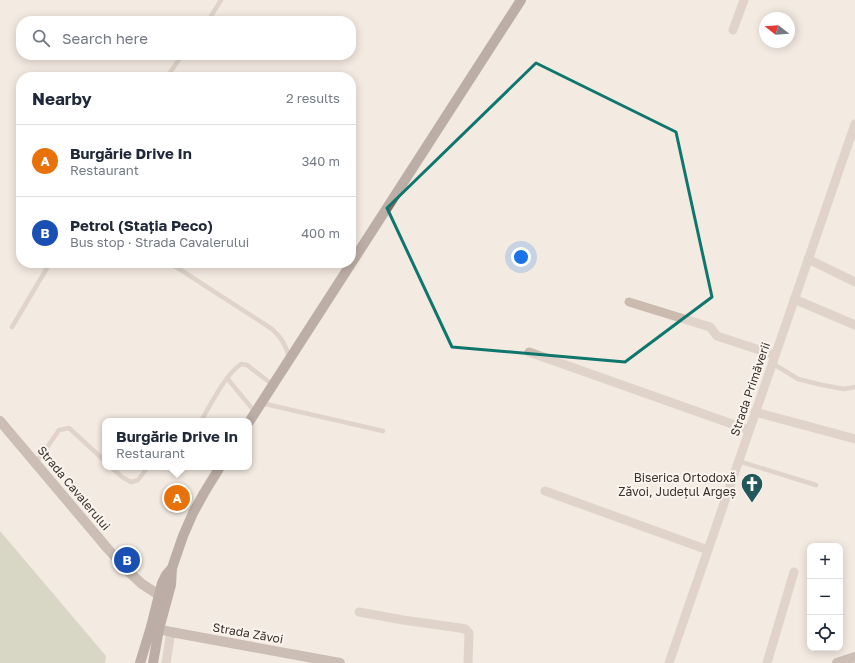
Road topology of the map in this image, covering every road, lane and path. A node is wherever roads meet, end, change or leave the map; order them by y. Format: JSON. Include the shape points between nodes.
{"nodes":[{"id":1,"x":221,"y":0,"type":"edge"},
{"id":2,"x":521,"y":0,"type":"edge"},
{"id":3,"x":744,"y":0,"type":"edge"},
{"id":4,"x":211,"y":16,"type":"edge"},
{"id":5,"x":733,"y":30,"type":"dead end"},
{"id":6,"x":179,"y":60,"type":"edge"},
{"id":7,"x":170,"y":72,"type":"edge"},
{"id":8,"x":855,"y":124,"type":"edge"},
{"id":9,"x":853,"y":136,"type":"edge"},
{"id":10,"x":356,"y":255,"type":"edge"},
{"id":11,"x":808,"y":259,"type":"junction"},
{"id":12,"x":47,"y":268,"type":"edge"},
{"id":13,"x":178,"y":268,"type":"edge"},
{"id":14,"x":348,"y":268,"type":"edge"},
{"id":15,"x":855,"y":282,"type":"edge"},
{"id":16,"x":794,"y":299,"type":"junction"},
{"id":17,"x":629,"y":302,"type":"dead end"},
{"id":18,"x":855,"y":325,"type":"edge"},
{"id":19,"x":12,"y":327,"type":"dead end"},
{"id":20,"x":529,"y":352,"type":"dead end"},
{"id":21,"x":289,"y":359,"type":"junction"},
{"id":22,"x":773,"y":359,"type":"junction"},
{"id":23,"x":227,"y":378,"type":"junction"},
{"id":24,"x":273,"y":385,"type":"junction"},
{"id":25,"x":855,"y":387,"type":"edge"},
{"id":26,"x":261,"y":403,"type":"junction"},
{"id":27,"x":255,"y":412,"type":"junction"},
{"id":28,"x":755,"y":412,"type":"junction"},
{"id":29,"x":203,"y":418,"type":"edge"},
{"id":30,"x":251,"y":418,"type":"edge"},
{"id":31,"x":0,"y":421,"type":"edge"},
{"id":32,"x":749,"y":430,"type":"junction"},
{"id":33,"x":382,"y":431,"type":"dead end"},
{"id":34,"x":855,"y":439,"type":"edge"},
{"id":35,"x":102,"y":458,"type":"edge"},
{"id":36,"x":738,"y":461,"type":"junction"},
{"id":37,"x":35,"y":463,"type":"junction"},
{"id":38,"x":114,"y":470,"type":"edge"},
{"id":39,"x":146,"y":470,"type":"edge"},
{"id":40,"x":218,"y":470,"type":"edge"},
{"id":41,"x":816,"y":485,"type":"dead end"},
{"id":42,"x":545,"y":491,"type":"dead end"},
{"id":43,"x":708,"y":550,"type":"junction"},
{"id":44,"x":794,"y":572,"type":"dead end"},
{"id":45,"x":163,"y":597,"type":"junction"},
{"id":46,"x":359,"y":612,"type":"dead end"},
{"id":47,"x":155,"y":628,"type":"junction"},
{"id":48,"x":171,"y":632,"type":"junction"},
{"id":49,"x":855,"y":657,"type":"edge"},
{"id":50,"x":141,"y":660,"type":"edge"},
{"id":51,"x":153,"y":662,"type":"edge"},
{"id":52,"x":166,"y":663,"type":"edge"},
{"id":53,"x":340,"y":663,"type":"edge"},
{"id":54,"x":468,"y":663,"type":"edge"},
{"id":55,"x":668,"y":663,"type":"edge"},
{"id":56,"x":767,"y":663,"type":"edge"},
{"id":57,"x":837,"y":663,"type":"edge"}],
"edges":[{"from":1,"to":4,"type":"lane"},
{"from":2,"to":10,"type":"main road"},
{"from":3,"to":5,"type":"street"},
{"from":6,"to":7,"type":"lane"},
{"from":8,"to":9,"type":"street","name":"Strada Primăverii"},
{"from":9,"to":11,"type":"street","name":"Strada Primăverii"},
{"from":11,"to":15,"type":"street"},
{"from":11,"to":16,"type":"street","name":"Strada Primăverii"},
{"from":12,"to":19,"type":"lane"},
{"from":13,"to":21,"type":"lane","via":[[272,329],[284,343]]},
{"from":14,"to":21,"type":"main road"},
{"from":16,"to":18,"type":"street"},
{"from":16,"to":22,"type":"street","name":"Strada Primăverii"},
{"from":17,"to":22,"type":"street","via":[[710,327],[717,336]]},
{"from":20,"to":32,"type":"street"},
{"from":21,"to":24,"type":"main road"},
{"from":22,"to":25,"type":"lane","via":[[798,379],[822,385]]},
{"from":22,"to":28,"type":"street","name":"Strada Primăverii"},
{"from":23,"to":24,"type":"lane","via":[[241,364],[247,365]]},
{"from":23,"to":27,"type":"lane"},
{"from":23,"to":29,"type":"lane"},
{"from":24,"to":26,"type":"main road"},
{"from":26,"to":27,"type":"main road"},
{"from":26,"to":33,"type":"lane"},
{"from":27,"to":30,"type":"main road"},
{"from":28,"to":32,"type":"street","name":"Strada Primăverii"},
{"from":28,"to":34,"type":"street"},
{"from":31,"to":37,"type":"main road","name":"Strada Cavalerului"},
{"from":32,"to":36,"type":"street","name":"Strada Primăverii"},
{"from":35,"to":37,"type":"lane","via":[[69,428],[59,430]]},
{"from":36,"to":41,"type":"lane"},
{"from":36,"to":43,"type":"street","name":"Strada Primăverii"},
{"from":37,"to":45,"type":"main road","name":"Strada Cavalerului","via":[[128,570],[142,584]]},
{"from":38,"to":39,"type":"lane","via":[[130,482],[138,480]]},
{"from":40,"to":45,"type":"main road","via":[[193,514],[172,568],[162,584]]},
{"from":42,"to":43,"type":"street"},
{"from":43,"to":55,"type":"street","name":"Strada Primăverii"},
{"from":44,"to":56,"type":"street"},
{"from":45,"to":47,"type":"main road"},
{"from":46,"to":54,"type":"street","via":[[465,629],[469,633]]},
{"from":47,"to":48,"type":"main road","name":"Strada Zăvoi"},
{"from":47,"to":50,"type":"main road"},
{"from":47,"to":51,"type":"main road"},
{"from":48,"to":52,"type":"street"},
{"from":48,"to":53,"type":"main road","name":"Strada Zăvoi"},
{"from":49,"to":57,"type":"main road"}]}
